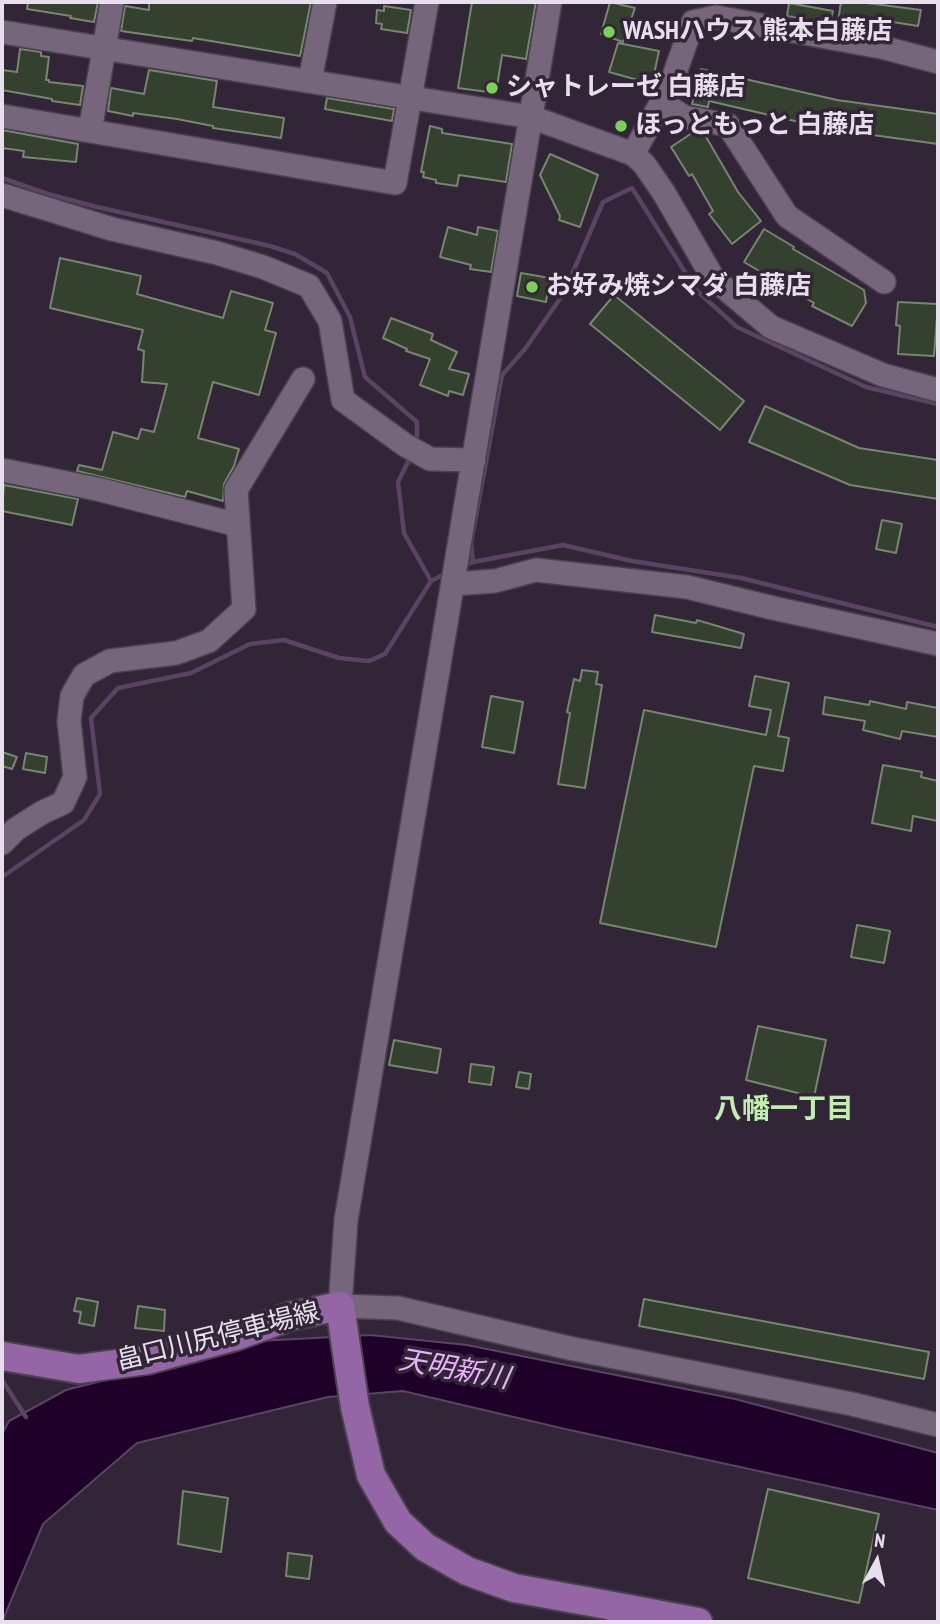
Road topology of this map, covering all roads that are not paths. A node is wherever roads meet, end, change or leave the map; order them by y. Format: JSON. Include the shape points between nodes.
{"nodes":[{"id":1,"x":112,"y":2,"type":"edge"},
{"id":2,"x":325,"y":2,"type":"edge"},
{"id":3,"x":427,"y":2,"type":"edge"},
{"id":4,"x":550,"y":2,"type":"edge"},
{"id":5,"x":695,"y":12,"type":"edge"},
{"id":6,"x":2,"y":32,"type":"edge"},
{"id":7,"x":105,"y":48,"type":"junction"},
{"id":8,"x":938,"y":62,"type":"edge"},
{"id":9,"x":310,"y":81,"type":"junction"},
{"id":10,"x":410,"y":97,"type":"junction"},
{"id":11,"x":661,"y":102,"type":"junction"},
{"id":12,"x":2,"y":116,"type":"edge"},
{"id":13,"x":531,"y":117,"type":"junction"},
{"id":14,"x":90,"y":131,"type":"junction"},
{"id":15,"x":633,"y":154,"type":"junction"},
{"id":16,"x":2,"y":195,"type":"edge"},
{"id":17,"x":884,"y":282,"type":"dead end"},
{"id":18,"x":303,"y":379,"type":"dead end"},
{"id":19,"x":938,"y":390,"type":"edge"},
{"id":20,"x":474,"y":460,"type":"junction"},
{"id":21,"x":2,"y":470,"type":"edge"},
{"id":22,"x":238,"y":525,"type":"junction"},
{"id":23,"x":453,"y":584,"type":"junction"},
{"id":24,"x":938,"y":644,"type":"edge"},
{"id":25,"x":2,"y":843,"type":"edge"},
{"id":26,"x":342,"y":1316,"type":"junction"},
{"id":27,"x":2,"y":1356,"type":"edge"},
{"id":28,"x":938,"y":1425,"type":"edge"},
{"id":29,"x":622,"y":1615,"type":"edge"},
{"id":30,"x":698,"y":1622,"type":"edge"}],
"edges":[{"from":1,"to":7,"type":"street"},
{"from":2,"to":9,"type":"street"},
{"from":3,"to":10,"type":"street"},
{"from":4,"to":13,"type":"street"},
{"from":5,"to":8,"type":"street"},
{"from":5,"to":11,"type":"street"},
{"from":6,"to":7,"type":"street"},
{"from":7,"to":9,"type":"street"},
{"from":7,"to":14,"type":"street"},
{"from":9,"to":10,"type":"street"},
{"from":10,"to":13,"type":"street"},
{"from":10,"to":14,"type":"street","via":[[395,183]]},
{"from":11,"to":15,"type":"street"},
{"from":11,"to":17,"type":"street","via":[[684,117],[728,125],[787,216]]},
{"from":12,"to":14,"type":"street"},
{"from":13,"to":15,"type":"street"},
{"from":13,"to":20,"type":"street"},
{"from":15,"to":19,"type":"street","via":[[664,193],[713,278],[771,327],[883,375]]},
{"from":16,"to":20,"type":"street","via":[[112,229],[217,253],[309,286],[330,321],[343,400],[430,459]]},
{"from":18,"to":22,"type":"street","via":[[236,490]]},
{"from":20,"to":23,"type":"street"},
{"from":21,"to":22,"type":"street"},
{"from":22,"to":25,"type":"street","via":[[244,609],[209,640],[176,653],[110,661],[84,675],[72,696],[69,722],[75,777],[63,803],[16,829]]},
{"from":23,"to":24,"type":"street","via":[[495,581],[536,570],[687,587]]},
{"from":23,"to":26,"type":"street","via":[[346,1220]]},
{"from":26,"to":27,"type":"main road","name":"畠口川尻停車場線","via":[[291,1316],[147,1360],[79,1369]]},
{"from":26,"to":28,"type":"street","via":[[398,1308]]},
{"from":26,"to":29,"type":"main road","name":"畠口川尻停車場線","via":[[355,1407],[371,1475],[398,1521],[425,1547],[467,1571],[514,1588]]},
{"from":29,"to":30,"type":"main road","name":"畠口川尻停車場線"}]}
